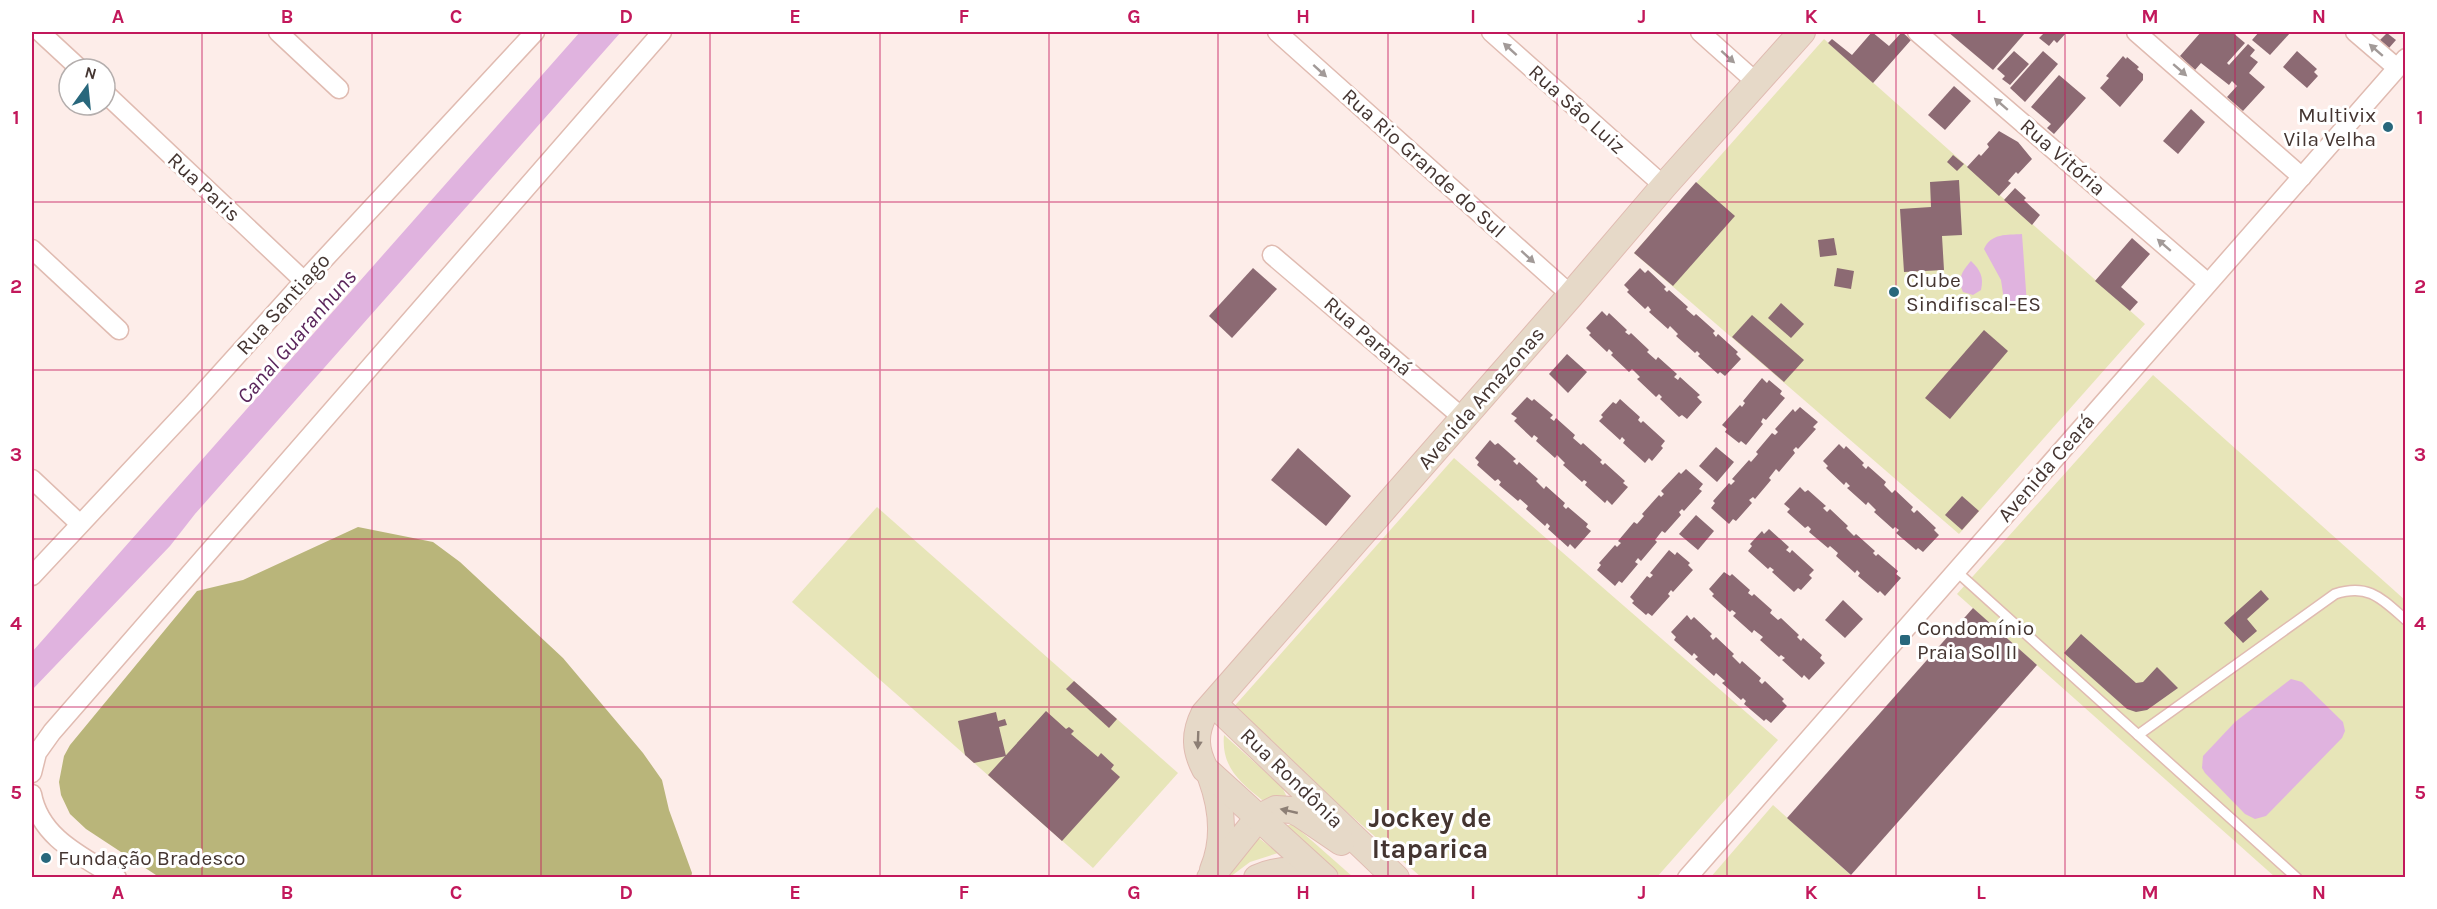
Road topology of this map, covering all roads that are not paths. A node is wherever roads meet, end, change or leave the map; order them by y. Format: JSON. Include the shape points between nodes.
{"nodes":[{"id":1,"x":40,"y":32,"type":"edge"},
{"id":2,"x":278,"y":32,"type":"edge"},
{"id":3,"x":662,"y":32,"type":"edge"},
{"id":4,"x":1277,"y":32,"type":"edge"},
{"id":5,"x":1491,"y":32,"type":"edge"},
{"id":6,"x":1700,"y":32,"type":"edge"},
{"id":7,"x":1802,"y":32,"type":"edge"},
{"id":8,"x":1917,"y":32,"type":"edge"},
{"id":9,"x":2136,"y":32,"type":"edge"},
{"id":10,"x":2355,"y":32,"type":"edge"},
{"id":11,"x":530,"y":33,"type":"edge"},
{"id":12,"x":67,"y":57,"type":"edge"},
{"id":13,"x":2401,"y":63,"type":"edge"},
{"id":14,"x":1756,"y":82,"type":"junction"},
{"id":15,"x":339,"y":89,"type":"dead end"},
{"id":16,"x":117,"y":104,"type":"edge"},
{"id":17,"x":2302,"y":177,"type":"junction"},
{"id":18,"x":1664,"y":186,"type":"junction"},
{"id":19,"x":32,"y":249,"type":"edge"},
{"id":20,"x":1272,"y":255,"type":"dead end"},
{"id":21,"x":304,"y":281,"type":"junction"},
{"id":22,"x":2208,"y":283,"type":"junction"},
{"id":23,"x":1571,"y":296,"type":"junction"},
{"id":24,"x":118,"y":330,"type":"dead end"},
{"id":25,"x":1463,"y":418,"type":"junction"},
{"id":26,"x":32,"y":479,"type":"edge"},
{"id":27,"x":80,"y":524,"type":"junction"},
{"id":28,"x":1956,"y":571,"type":"junction"},
{"id":29,"x":32,"y":576,"type":"edge"},
{"id":30,"x":2406,"y":620,"type":"edge"},
{"id":31,"x":1214,"y":704,"type":"junction"},
{"id":32,"x":2138,"y":735,"type":"junction"},
{"id":33,"x":32,"y":773,"type":"edge"},
{"id":34,"x":1211,"y":777,"type":"junction"},
{"id":35,"x":32,"y":794,"type":"edge"},
{"id":36,"x":1258,"y":818,"type":"junction"},
{"id":37,"x":117,"y":878,"type":"edge"},
{"id":38,"x":1210,"y":878,"type":"edge"},
{"id":39,"x":1257,"y":878,"type":"edge"},
{"id":40,"x":1324,"y":878,"type":"edge"},
{"id":41,"x":1390,"y":878,"type":"edge"},
{"id":42,"x":1396,"y":878,"type":"edge"},
{"id":43,"x":1687,"y":878,"type":"edge"},
{"id":44,"x":2297,"y":878,"type":"edge"}],
"edges":[{"from":1,"to":12,"type":"street"},
{"from":2,"to":15,"type":"street"},
{"from":3,"to":33,"type":"street","via":[[43,742]]},
{"from":4,"to":23,"type":"street","name":"Rua Rio Grande do Sul","one_way":true},
{"from":18,"to":5,"type":"street","name":"Rua São Luiz","one_way":true},
{"from":6,"to":14,"type":"street","one_way":true},
{"from":7,"to":14,"type":"street","name":"Avenida Amazonas"},
{"from":22,"to":8,"type":"street","name":"Rua Vitória","one_way":true},
{"from":9,"to":17,"type":"street","one_way":true},
{"from":13,"to":10,"type":"street","one_way":true},
{"from":11,"to":21,"type":"street","name":"Rua Santiago"},
{"from":13,"to":17,"type":"street","name":"Avenida Ceará"},
{"from":14,"to":18,"type":"street","name":"Avenida Amazonas"},
{"from":16,"to":21,"type":"street","name":"Rua Paris"},
{"from":17,"to":22,"type":"street","name":"Avenida Ceará"},
{"from":18,"to":23,"type":"street","name":"Avenida Amazonas"},
{"from":19,"to":24,"type":"street"},
{"from":20,"to":25,"type":"street","name":"Rua Paraná"},
{"from":21,"to":27,"type":"street","name":"Rua Santiago"},
{"from":22,"to":28,"type":"street","name":"Avenida Ceará"},
{"from":23,"to":25,"type":"street","name":"Avenida Amazonas"},
{"from":25,"to":31,"type":"street","name":"Avenida Amazonas"},
{"from":26,"to":27,"type":"street"},
{"from":27,"to":29,"type":"street","name":"Rua Santiago"},
{"from":28,"to":32,"type":"lane"},
{"from":28,"to":43,"type":"street","name":"Avenida Ceará"},
{"from":30,"to":32,"type":"lane","via":[[2367,591],[2335,594]]},
{"from":31,"to":34,"type":"street","name":"Avenida Amazonas","one_way":true,"via":[[1200,723],[1196,742],[1200,761]]},
{"from":31,"to":42,"type":"street","name":"Rua Rondônia"},
{"from":32,"to":44,"type":"lane"},
{"from":34,"to":36,"type":"street"},
{"from":34,"to":38,"type":"street","via":[[1222,828]]},
{"from":35,"to":37,"type":"street","via":[[38,815],[51,834]]},
{"from":36,"to":38,"type":"street"},
{"from":36,"to":40,"type":"street"},
{"from":41,"to":36,"type":"street","one_way":true,"via":[[1292,810],[1276,809]]},
{"from":39,"to":40,"type":"street","via":[[1285,870]]}]}
